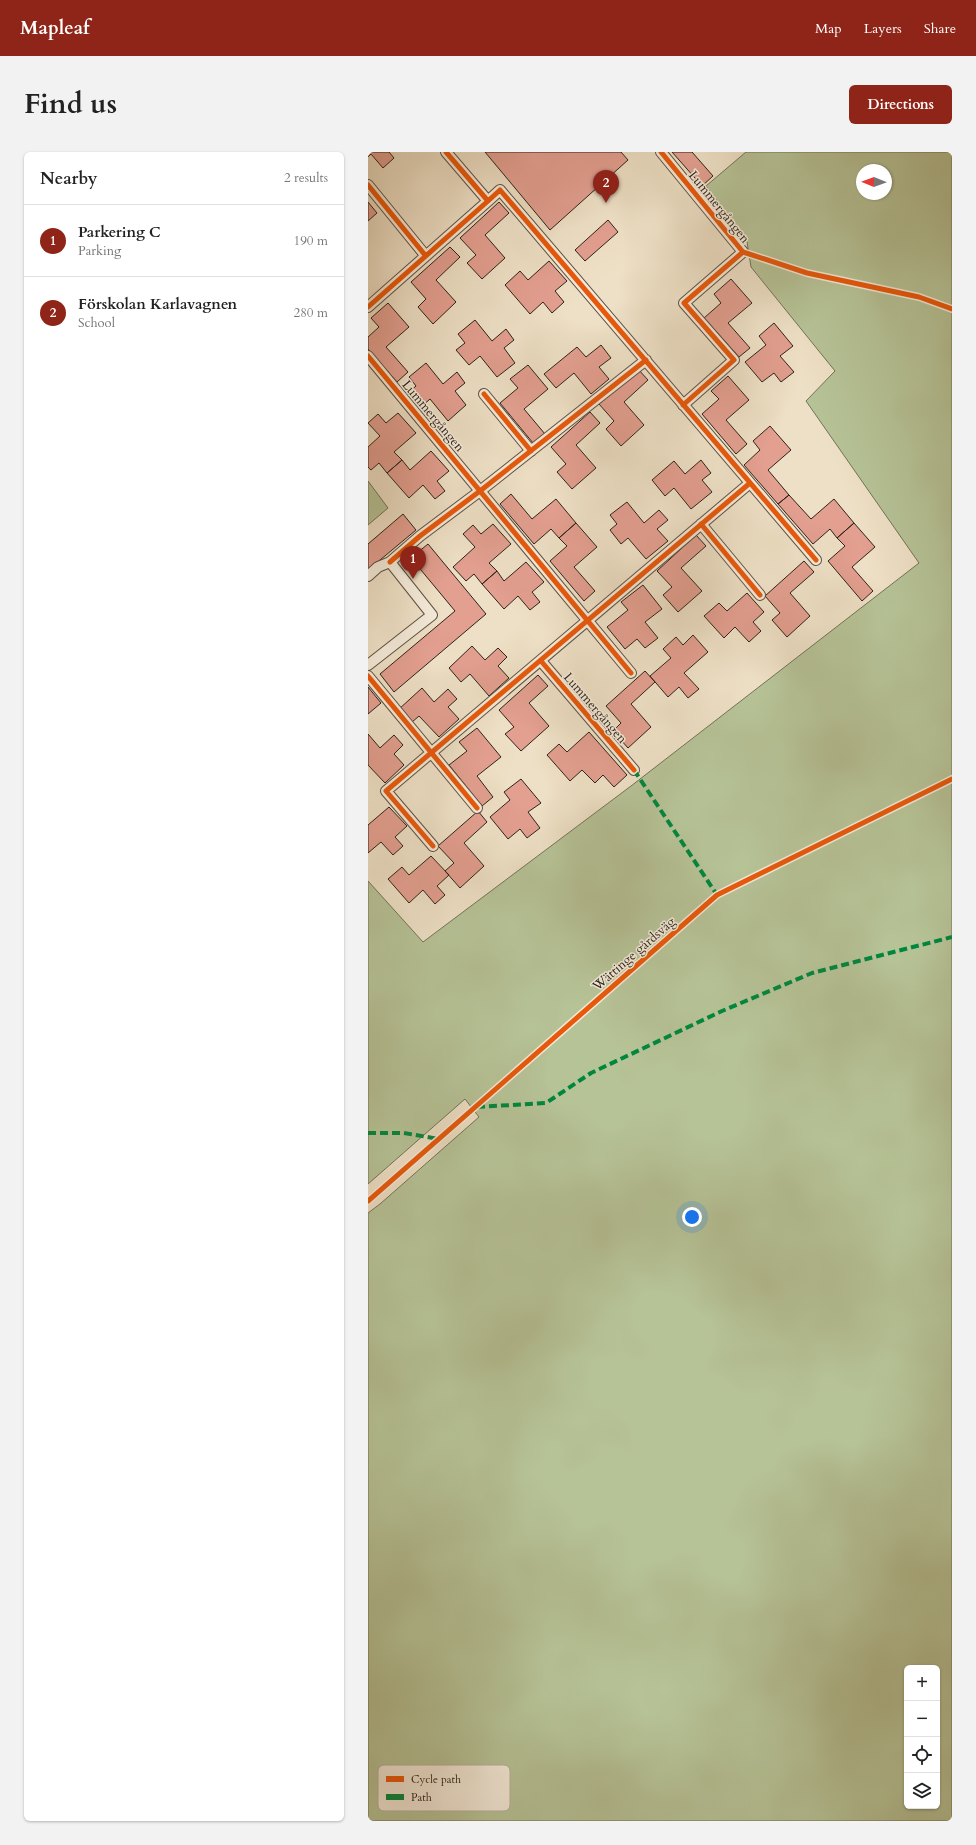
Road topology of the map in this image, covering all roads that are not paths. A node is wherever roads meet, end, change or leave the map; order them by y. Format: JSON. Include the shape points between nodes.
{"nodes":[{"id":1,"x":446,"y":152,"type":"edge"},
{"id":2,"x":661,"y":152,"type":"edge"},
{"id":3,"x":368,"y":185,"type":"edge"},
{"id":4,"x":488,"y":200,"type":"junction"},
{"id":5,"x":425,"y":255,"type":"junction"},
{"id":6,"x":368,"y":307,"type":"edge"},
{"id":7,"x":368,"y":356,"type":"edge"},
{"id":8,"x":646,"y":360,"type":"junction"},
{"id":9,"x":484,"y":394,"type":"dead end"},
{"id":10,"x":683,"y":405,"type":"junction"},
{"id":11,"x":531,"y":451,"type":"junction"},
{"id":12,"x":750,"y":483,"type":"junction"},
{"id":13,"x":480,"y":491,"type":"junction"},
{"id":14,"x":701,"y":524,"type":"junction"},
{"id":15,"x":816,"y":560,"type":"dead end"},
{"id":16,"x":390,"y":562,"type":"junction"},
{"id":17,"x":368,"y":576,"type":"edge"},
{"id":18,"x":760,"y":596,"type":"dead end"},
{"id":19,"x":588,"y":621,"type":"junction"},
{"id":20,"x":541,"y":661,"type":"junction"},
{"id":21,"x":368,"y":665,"type":"edge"},
{"id":22,"x":631,"y":673,"type":"dead end"},
{"id":23,"x":368,"y":676,"type":"edge"},
{"id":24,"x":432,"y":753,"type":"junction"},
{"id":25,"x":634,"y":770,"type":"dead end"},
{"id":26,"x":477,"y":808,"type":"dead end"},
{"id":27,"x":433,"y":846,"type":"dead end"}],
"edges":[{"from":1,"to":4,"type":"lane"},
{"from":2,"to":10,"type":"lane","name":"Lummergången","via":[[743,252],[684,303],[734,360]]},
{"from":3,"to":5,"type":"lane"},
{"from":4,"to":5,"type":"lane"},
{"from":4,"to":8,"type":"lane","via":[[500,190]]},
{"from":5,"to":6,"type":"lane"},
{"from":7,"to":13,"type":"lane","name":"Lummergången"},
{"from":8,"to":10,"type":"lane"},
{"from":8,"to":11,"type":"lane"},
{"from":9,"to":11,"type":"lane"},
{"from":10,"to":12,"type":"lane"},
{"from":11,"to":13,"type":"lane"},
{"from":12,"to":14,"type":"lane"},
{"from":12,"to":15,"type":"lane"},
{"from":13,"to":16,"type":"lane"},
{"from":13,"to":19,"type":"lane","name":"Lummergången"},
{"from":14,"to":18,"type":"lane"},
{"from":14,"to":19,"type":"lane"},
{"from":16,"to":17,"type":"lane","via":[[378,567]]},
{"from":16,"to":21,"type":"lane","via":[[432,615]]},
{"from":19,"to":20,"type":"lane"},
{"from":19,"to":22,"type":"lane","name":"Lummergången"},
{"from":20,"to":24,"type":"lane"},
{"from":20,"to":25,"type":"lane","name":"Lummergången"},
{"from":23,"to":24,"type":"lane"},
{"from":24,"to":26,"type":"lane"},
{"from":24,"to":27,"type":"lane","via":[[386,791]]}]}
